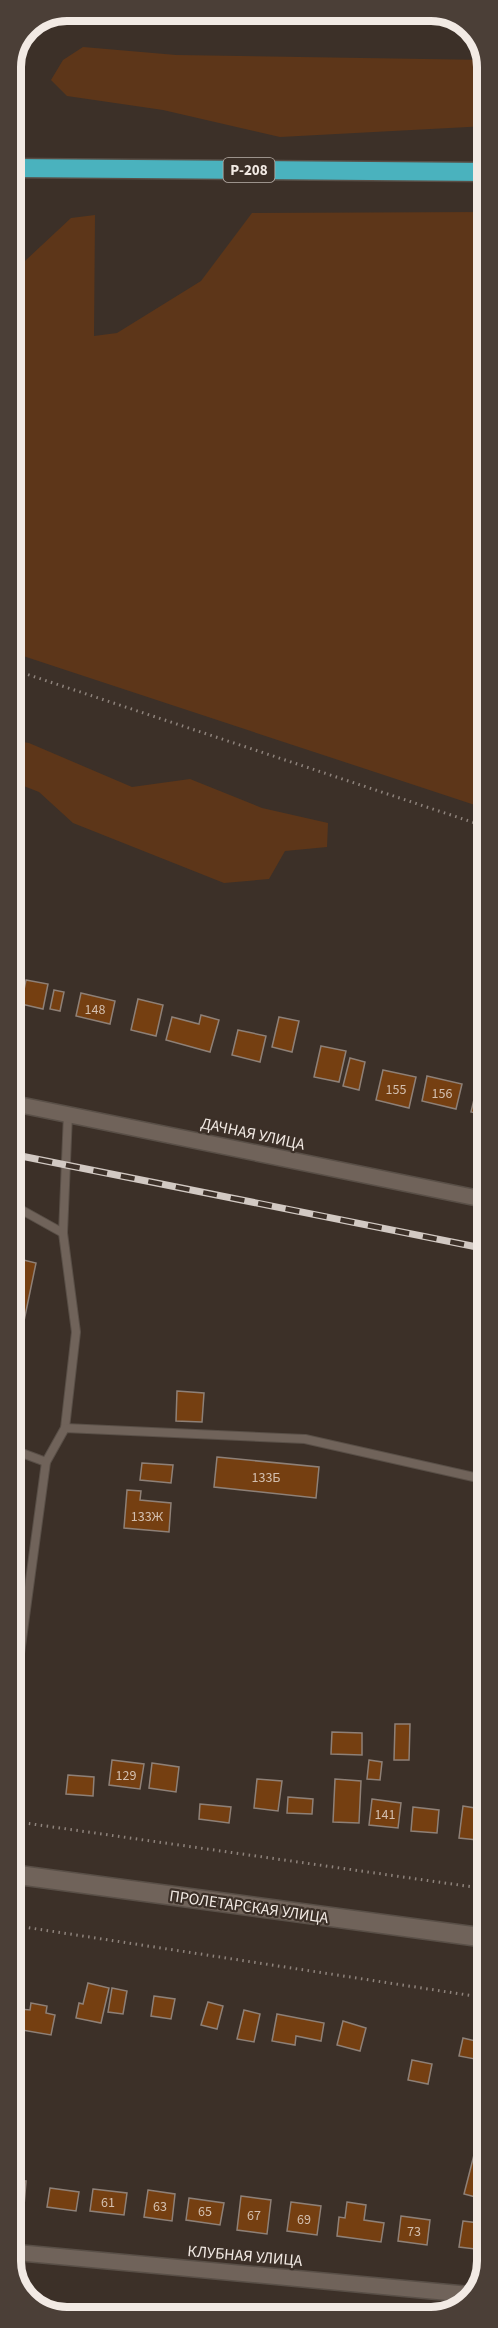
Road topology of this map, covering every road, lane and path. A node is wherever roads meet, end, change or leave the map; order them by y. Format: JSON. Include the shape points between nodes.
{"nodes":[{"id":1,"x":21,"y":168,"type":"edge"},
{"id":2,"x":477,"y":172,"type":"edge"},
{"id":3,"x":21,"y":672,"type":"edge"},
{"id":4,"x":477,"y":824,"type":"edge"},
{"id":5,"x":21,"y":1105,"type":"edge"},
{"id":6,"x":68,"y":1114,"type":"junction"},
{"id":7,"x":477,"y":1198,"type":"edge"},
{"id":8,"x":21,"y":1210,"type":"edge"},
{"id":9,"x":63,"y":1233,"type":"junction"},
{"id":10,"x":65,"y":1428,"type":"junction"},
{"id":11,"x":21,"y":1453,"type":"edge"},
{"id":12,"x":46,"y":1462,"type":"junction"},
{"id":13,"x":477,"y":1478,"type":"edge"},
{"id":14,"x":21,"y":1646,"type":"edge"},
{"id":15,"x":21,"y":1822,"type":"edge"},
{"id":16,"x":21,"y":1875,"type":"edge"},
{"id":17,"x":477,"y":1888,"type":"edge"},
{"id":18,"x":21,"y":1927,"type":"edge"},
{"id":19,"x":477,"y":1937,"type":"edge"},
{"id":20,"x":477,"y":1996,"type":"edge"},
{"id":21,"x":21,"y":2253,"type":"edge"},
{"id":22,"x":463,"y":2294,"type":"edge"}],
"edges":[{"from":1,"to":2,"type":"highway","number":"Р-208"},
{"from":3,"to":4,"type":"path"},
{"from":5,"to":6,"type":"street","name":"ДАЧНАЯ УЛИЦА"},
{"from":6,"to":7,"type":"street","name":"ДАЧНАЯ УЛИЦА"},
{"from":6,"to":9,"type":"lane"},
{"from":8,"to":9,"type":"lane"},
{"from":9,"to":10,"type":"lane","via":[[76,1332]]},
{"from":10,"to":12,"type":"lane"},
{"from":10,"to":13,"type":"lane","via":[[305,1439]]},
{"from":11,"to":12,"type":"lane"},
{"from":12,"to":14,"type":"lane"},
{"from":15,"to":17,"type":"path"},
{"from":16,"to":19,"type":"main road","name":"ПРОЛЕТАРСКАЯ УЛИЦА"},
{"from":18,"to":20,"type":"path"},
{"from":21,"to":22,"type":"street","name":"КЛУБНАЯ УЛИЦА"}]}
